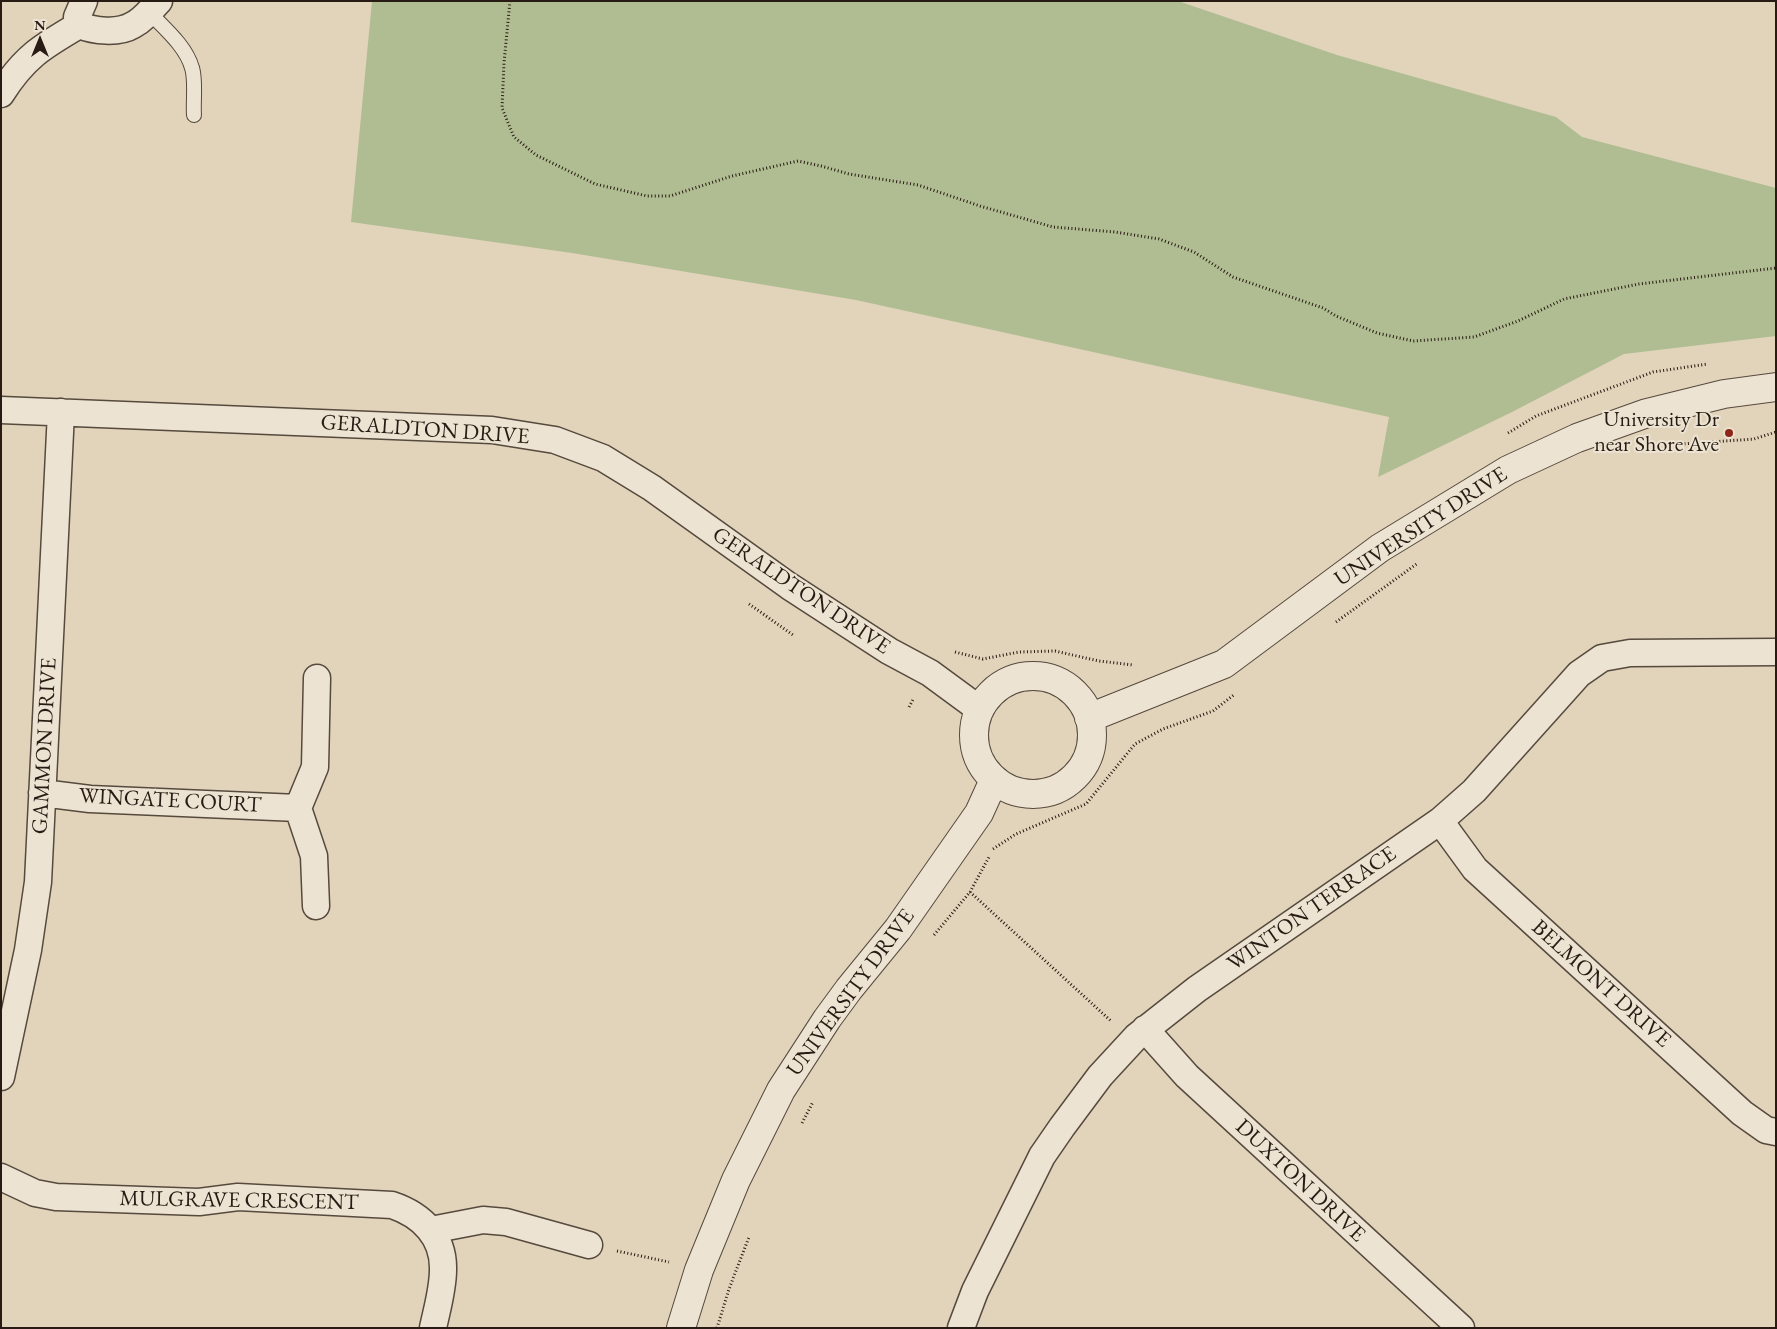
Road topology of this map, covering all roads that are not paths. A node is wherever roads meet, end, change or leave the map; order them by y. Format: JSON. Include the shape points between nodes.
{"nodes":[{"id":1,"x":154,"y":7,"type":"edge"},
{"id":2,"x":82,"y":13,"type":"edge"},
{"id":3,"x":1,"y":94,"type":"edge"},
{"id":4,"x":194,"y":115,"type":"dead end"},
{"id":5,"x":1776,"y":387,"type":"edge"},
{"id":6,"x":1,"y":410,"type":"edge"},
{"id":7,"x":60,"y":412,"type":"junction"},
{"id":8,"x":1776,"y":652,"type":"edge"},
{"id":9,"x":318,"y":678,"type":"dead end"},
{"id":10,"x":980,"y":709,"type":"junction"},
{"id":11,"x":1089,"y":718,"type":"junction"},
{"id":12,"x":994,"y":780,"type":"junction"},
{"id":13,"x":42,"y":794,"type":"junction"},
{"id":14,"x":298,"y":808,"type":"junction"},
{"id":15,"x":1440,"y":821,"type":"junction"},
{"id":16,"x":316,"y":906,"type":"dead end"},
{"id":17,"x":1139,"y":1035,"type":"junction"},
{"id":18,"x":1,"y":1077,"type":"edge"},
{"id":19,"x":1776,"y":1132,"type":"edge"},
{"id":20,"x":1,"y":1177,"type":"edge"},
{"id":21,"x":431,"y":1230,"type":"junction"},
{"id":22,"x":589,"y":1245,"type":"road end"},
{"id":23,"x":434,"y":1328,"type":"edge"},
{"id":24,"x":681,"y":1328,"type":"edge"},
{"id":25,"x":961,"y":1328,"type":"edge"},
{"id":26,"x":1461,"y":1328,"type":"edge"}],
"edges":[{"from":1,"to":2,"type":"street","via":[[132,26],[113,31],[87,28]]},
{"from":1,"to":4,"type":"lane","via":[[193,69]]},
{"from":2,"to":3,"type":"street","via":[[19,67]]},
{"from":5,"to":11,"type":"street","name":"UNIVERSITY DRIVE","via":[[1724,394],[1647,413],[1577,438],[1508,470],[1380,548],[1224,664]]},
{"from":6,"to":7,"type":"street","name":"GERALDTON DRIVE"},
{"from":7,"to":10,"type":"street","name":"GERALDTON DRIVE","via":[[492,430],[555,440],[603,458],[652,488],[789,586],[889,651],[930,673]]},
{"from":7,"to":13,"type":"street","name":"GAMMON DRIVE"},
{"from":8,"to":15,"type":"street","name":"WINTON TERRACE","via":[[1630,653],[1602,658],[1579,674],[1474,791]]},
{"from":9,"to":14,"type":"street","via":[[315,767]]},
{"from":10,"to":11,"type":"street","via":[[992,692],[1008,681],[1027,676],[1048,678],[1066,686],[1081,700]]},
{"from":10,"to":12,"type":"street","via":[[974,728],[975,747],[982,766]]},
{"from":11,"to":12,"type":"street","via":[[1092,737],[1089,755],[1080,772],[1066,784],[1048,792],[1029,794],[1011,790]]},
{"from":12,"to":24,"type":"street","name":"UNIVERSITY DRIVE","via":[[979,813],[898,929],[826,1019],[781,1090],[736,1180],[699,1270]]},
{"from":13,"to":14,"type":"street","name":"WINGATE COURT"},
{"from":13,"to":18,"type":"street","name":"GAMMON DRIVE","via":[[38,882],[30,940]]},
{"from":14,"to":16,"type":"street","via":[[314,856]]},
{"from":15,"to":17,"type":"street","name":"WINTON TERRACE","via":[[1197,989]]},
{"from":15,"to":19,"type":"street","name":"BELMONT DRIVE","via":[[1475,869],[1742,1113],[1766,1130]]},
{"from":17,"to":25,"type":"street","name":"WINTON TERRACE","via":[[1100,1076],[1042,1156],[975,1291]]},
{"from":17,"to":26,"type":"street","name":"DUXTON DRIVE"},
{"from":20,"to":21,"type":"street","name":"MULGRAVE CRESCENT","via":[[35,1193],[56,1197],[199,1202],[238,1197],[392,1205],[408,1210]]},
{"from":21,"to":22,"type":"street","via":[[490,1220]]},
{"from":21,"to":23,"type":"street","name":"MULGRAVE CRESCENT","via":[[442,1252],[443,1271]]}]}
